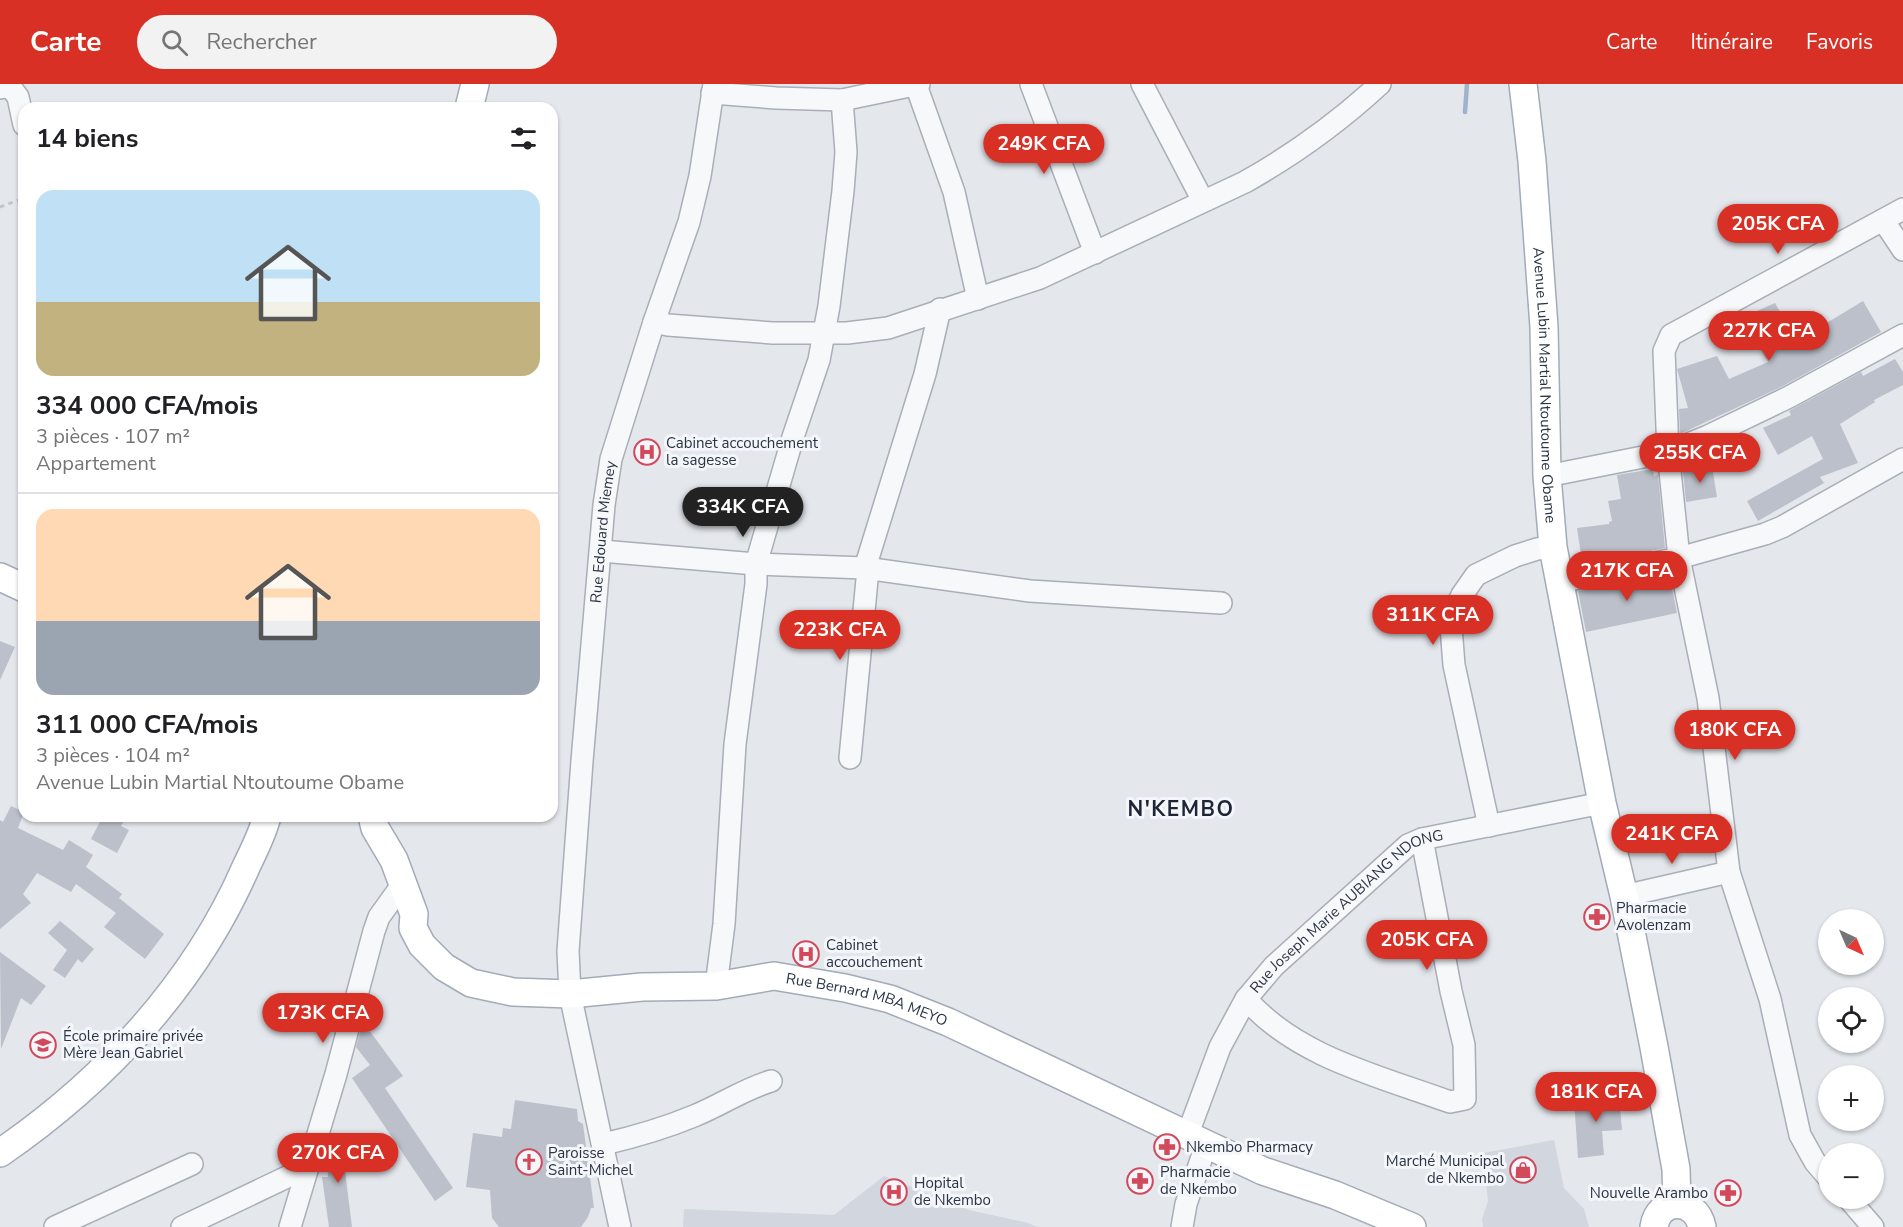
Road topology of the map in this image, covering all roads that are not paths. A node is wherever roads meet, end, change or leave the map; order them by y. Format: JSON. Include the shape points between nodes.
{"nodes":[{"id":1,"x":475,"y":84,"type":"edge"},
{"id":2,"x":917,"y":84,"type":"edge"},
{"id":3,"x":1031,"y":84,"type":"edge"},
{"id":4,"x":1142,"y":84,"type":"edge"},
{"id":5,"x":1380,"y":84,"type":"edge"},
{"id":6,"x":1522,"y":84,"type":"edge"},
{"id":7,"x":0,"y":88,"type":"edge"},
{"id":8,"x":713,"y":89,"type":"edge"},
{"id":9,"x":842,"y":100,"type":"junction"},
{"id":10,"x":470,"y":102,"type":"edge"},
{"id":11,"x":18,"y":104,"type":"edge"},
{"id":12,"x":1203,"y":201,"type":"junction"},
{"id":13,"x":1903,"y":209,"type":"edge"},
{"id":14,"x":1883,"y":220,"type":"junction"},
{"id":15,"x":1903,"y":250,"type":"edge"},
{"id":16,"x":1095,"y":253,"type":"junction"},
{"id":17,"x":978,"y":299,"type":"junction"},
{"id":18,"x":940,"y":309,"type":"junction"},
{"id":19,"x":654,"y":322,"type":"junction"},
{"id":20,"x":824,"y":333,"type":"junction"},
{"id":21,"x":1903,"y":335,"type":"edge"},
{"id":22,"x":1668,"y":452,"type":"junction"},
{"id":23,"x":1903,"y":459,"type":"edge"},
{"id":24,"x":1547,"y":476,"type":"junction"},
{"id":25,"x":1553,"y":547,"type":"junction"},
{"id":26,"x":601,"y":551,"type":"junction"},
{"id":27,"x":1679,"y":558,"type":"junction"},
{"id":28,"x":756,"y":564,"type":"junction"},
{"id":29,"x":867,"y":569,"type":"junction"},
{"id":30,"x":1559,"y":582,"type":"junction"},
{"id":31,"x":1221,"y":603,"type":"dead end"},
{"id":32,"x":850,"y":758,"type":"dead end"},
{"id":33,"x":1602,"y":803,"type":"junction"},
{"id":34,"x":254,"y":822,"type":"edge"},
{"id":35,"x":265,"y":822,"type":"edge"},
{"id":36,"x":277,"y":822,"type":"edge"},
{"id":37,"x":371,"y":822,"type":"edge"},
{"id":38,"x":1489,"y":826,"type":"junction"},
{"id":39,"x":1422,"y":839,"type":"junction"},
{"id":40,"x":1729,"y":872,"type":"junction"},
{"id":41,"x":243,"y":875,"type":"junction"},
{"id":42,"x":402,"y":885,"type":"junction"},
{"id":43,"x":1624,"y":896,"type":"junction"},
{"id":44,"x":716,"y":986,"type":"junction"},
{"id":45,"x":570,"y":994,"type":"junction"},
{"id":46,"x":1246,"y":999,"type":"junction"},
{"id":47,"x":771,"y":1081,"type":"dead end"},
{"id":48,"x":1196,"y":1140,"type":"junction"},
{"id":49,"x":604,"y":1144,"type":"junction"},
{"id":50,"x":0,"y":1153,"type":"edge"},
{"id":51,"x":192,"y":1164,"type":"dead end"},
{"id":52,"x":1818,"y":1165,"type":"edge"},
{"id":53,"x":308,"y":1167,"type":"junction"},
{"id":54,"x":1677,"y":1204,"type":"junction"},
{"id":55,"x":1857,"y":1209,"type":"edge"},
{"id":56,"x":55,"y":1227,"type":"edge"},
{"id":57,"x":182,"y":1227,"type":"edge"},
{"id":58,"x":290,"y":1227,"type":"edge"},
{"id":59,"x":620,"y":1227,"type":"edge"},
{"id":60,"x":1182,"y":1227,"type":"edge"},
{"id":61,"x":1412,"y":1227,"type":"edge"},
{"id":62,"x":1654,"y":1227,"type":"edge"},
{"id":63,"x":1702,"y":1227,"type":"edge"},
{"id":64,"x":1873,"y":1227,"type":"edge"}],
"edges":[{"from":1,"to":10,"type":"main road"},
{"from":2,"to":9,"type":"street"},
{"from":2,"to":17,"type":"street","via":[[954,192]]},
{"from":3,"to":16,"type":"street"},
{"from":4,"to":12,"type":"street"},
{"from":5,"to":12,"type":"street","via":[[1358,105],[1277,164]]},
{"from":6,"to":24,"type":"main road","name":"Avenue Lubin Martial Ntoutoume Obame","via":[[1532,160],[1544,327]]},
{"from":7,"to":11,"type":"street","via":[[15,93]]},
{"from":8,"to":9,"type":"street","via":[[776,98]]},
{"from":8,"to":19,"type":"street","name":"Rue Edouard Miemey","via":[[689,222]]},
{"from":9,"to":20,"type":"street","via":[[845,162]]},
{"from":12,"to":16,"type":"street"},
{"from":13,"to":14,"type":"street"},
{"from":14,"to":15,"type":"street"},
{"from":14,"to":22,"type":"street","via":[[1671,335],[1664,351]]},
{"from":16,"to":17,"type":"street","via":[[1040,278]]},
{"from":17,"to":18,"type":"street"},
{"from":18,"to":20,"type":"street","via":[[888,328]]},
{"from":18,"to":29,"type":"street","via":[[925,374]]},
{"from":19,"to":20,"type":"street","via":[[741,332]]},
{"from":19,"to":26,"type":"street","name":"Rue Edouard Miemey","via":[[611,459]]},
{"from":20,"to":28,"type":"street"},
{"from":21,"to":22,"type":"street","via":[[1746,419]]},
{"from":22,"to":24,"type":"street"},
{"from":22,"to":27,"type":"street"},
{"from":23,"to":27,"type":"street","via":[[1782,527]]},
{"from":24,"to":25,"type":"main road","name":"Avenue Lubin Martial Ntoutoume Obame"},
{"from":25,"to":30,"type":"main road","name":"Avenue Lubin Martial Ntoutoume Obame"},
{"from":25,"to":38,"type":"street","via":[[1515,556],[1476,575],[1455,609],[1451,627],[1454,665]]},
{"from":26,"to":28,"type":"street"},
{"from":26,"to":45,"type":"street","name":"Rue Edouard Miemey","via":[[568,951]]},
{"from":27,"to":30,"type":"street"},
{"from":27,"to":40,"type":"street","via":[[1708,698]]},
{"from":28,"to":29,"type":"street"},
{"from":28,"to":44,"type":"street","via":[[735,744],[724,924]]},
{"from":29,"to":31,"type":"street","via":[[1030,591]]},
{"from":29,"to":32,"type":"street"},
{"from":30,"to":33,"type":"main road","name":"Avenue Lubin Martial Ntoutoume Obame"},
{"from":33,"to":38,"type":"street","name":"Rue Joseph Marie AUBIANG NDONG"},
{"from":33,"to":43,"type":"main road","name":"Avenue Lubin Martial Ntoutoume Obame"},
{"from":34,"to":41,"type":"main road"},
{"from":35,"to":41,"type":"main road"},
{"from":36,"to":41,"type":"main road"},
{"from":37,"to":42,"type":"main road","name":"Rue Bernard MBA MEYO","via":[[394,860]]},
{"from":38,"to":39,"type":"street","name":"Rue Joseph Marie AUBIANG NDONG"},
{"from":39,"to":46,"type":"street","name":"Rue Joseph Marie AUBIANG NDONG","via":[[1392,858],[1311,931]]},
{"from":39,"to":46,"type":"street","via":[[1464,1045],[1466,1099],[1450,1102],[1312,1049],[1278,1029]]},
{"from":40,"to":43,"type":"street"},
{"from":40,"to":52,"type":"street","via":[[1770,999],[1800,1135]]},
{"from":41,"to":50,"type":"main road","via":[[194,962],[162,1005],[77,1094]]},
{"from":42,"to":45,"type":"main road","name":"Rue Bernard MBA MEYO","via":[[414,915],[413,928],[422,945],[457,976],[486,988]]},
{"from":42,"to":53,"type":"street","via":[[379,917]]},
{"from":43,"to":54,"type":"main road","name":"Avenue Lubin Martial Ntoutoume Obame","via":[[1676,1169]]},
{"from":44,"to":45,"type":"main road","name":"Rue Bernard MBA MEYO","via":[[642,987]]},
{"from":44,"to":48,"type":"main road","name":"Rue Bernard MBA MEYO","via":[[774,976],[890,999],[948,1022]]},
{"from":45,"to":49,"type":"street","name":"Rue Edouard Miemey"},
{"from":46,"to":48,"type":"street","name":"Rue Joseph Marie AUBIANG NDONG","via":[[1220,1047]]},
{"from":47,"to":49,"type":"street","via":[[694,1116]]},
{"from":48,"to":60,"type":"street","name":"Rue Joseph Marie AUBIANG NDONG"},
{"from":48,"to":61,"type":"main road","name":"Rue Bernard MBA MEYO","via":[[1263,1171]]},
{"from":49,"to":59,"type":"street","name":"Rue Edouard Miemey"},
{"from":51,"to":56,"type":"street"},
{"from":53,"to":57,"type":"street"},
{"from":53,"to":58,"type":"street"},
{"from":54,"to":62,"type":"main road","via":[[1660,1212]]},
{"from":54,"to":63,"type":"main road","via":[[1696,1213]]},
{"from":55,"to":64,"type":"street"}]}
